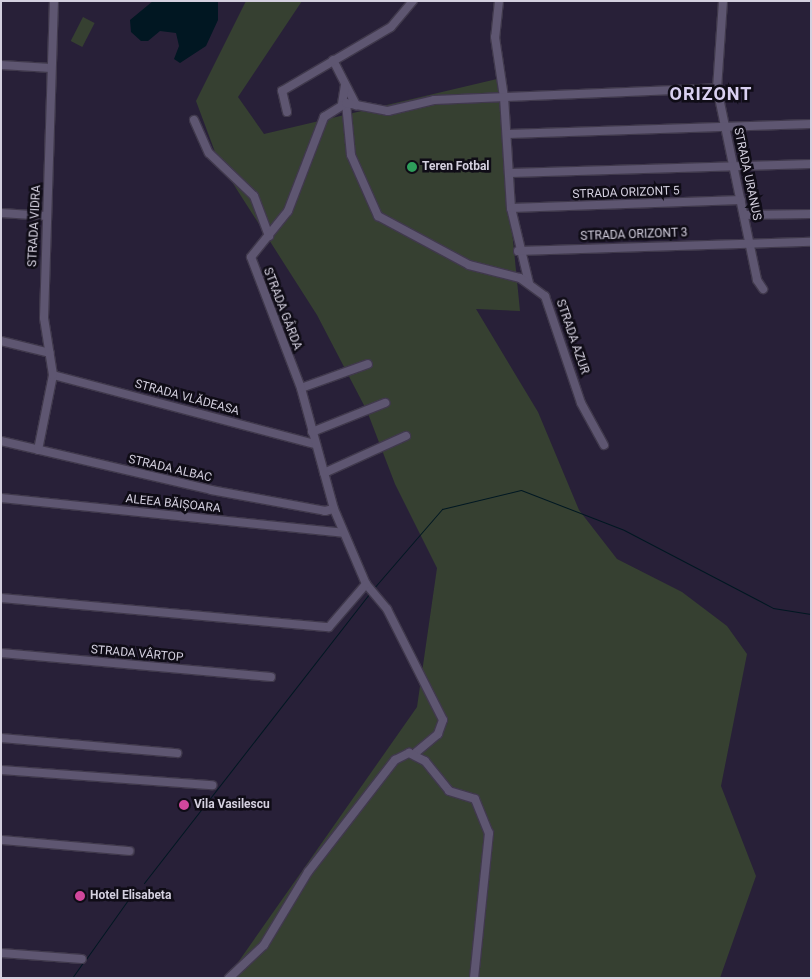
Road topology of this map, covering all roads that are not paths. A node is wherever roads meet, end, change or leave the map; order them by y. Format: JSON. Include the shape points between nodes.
{"nodes":[{"id":1,"x":54,"y":1,"type":"edge"},
{"id":2,"x":413,"y":1,"type":"edge"},
{"id":3,"x":500,"y":1,"type":"edge"},
{"id":4,"x":723,"y":1,"type":"edge"},
{"id":5,"x":332,"y":60,"type":"junction"},
{"id":6,"x":1,"y":65,"type":"edge"},
{"id":7,"x":51,"y":68,"type":"junction"},
{"id":8,"x":345,"y":85,"type":"junction"},
{"id":9,"x":717,"y":88,"type":"junction"},
{"id":10,"x":504,"y":97,"type":"junction"},
{"id":11,"x":344,"y":104,"type":"junction"},
{"id":12,"x":356,"y":105,"type":"junction"},
{"id":13,"x":287,"y":112,"type":"dead end"},
{"id":14,"x":194,"y":120,"type":"dead end"},
{"id":15,"x":811,"y":124,"type":"edge"},
{"id":16,"x":724,"y":125,"type":"junction"},
{"id":17,"x":508,"y":134,"type":"junction"},
{"id":18,"x":811,"y":164,"type":"edge"},
{"id":19,"x":733,"y":165,"type":"junction"},
{"id":20,"x":510,"y":173,"type":"junction"},
{"id":21,"x":741,"y":200,"type":"junction"},
{"id":22,"x":511,"y":208,"type":"junction"},
{"id":23,"x":1,"y":213,"type":"edge"},
{"id":24,"x":811,"y":214,"type":"edge"},
{"id":25,"x":744,"y":215,"type":"junction"},
{"id":26,"x":47,"y":216,"type":"junction"},
{"id":27,"x":269,"y":236,"type":"junction"},
{"id":28,"x":750,"y":242,"type":"junction"},
{"id":29,"x":811,"y":242,"type":"edge"},
{"id":30,"x":518,"y":250,"type":"junction"},
{"id":31,"x":529,"y":283,"type":"junction"},
{"id":32,"x":763,"y":289,"type":"dead end"},
{"id":33,"x":1,"y":341,"type":"edge"},
{"id":34,"x":50,"y":353,"type":"junction"},
{"id":35,"x":368,"y":364,"type":"dead end"},
{"id":36,"x":53,"y":375,"type":"junction"},
{"id":37,"x":301,"y":388,"type":"junction"},
{"id":38,"x":385,"y":403,"type":"dead end"},
{"id":39,"x":312,"y":432,"type":"junction"},
{"id":40,"x":406,"y":436,"type":"dead end"},
{"id":41,"x":1,"y":441,"type":"edge"},
{"id":42,"x":315,"y":444,"type":"junction"},
{"id":43,"x":604,"y":445,"type":"dead end"},
{"id":44,"x":38,"y":450,"type":"junction"},
{"id":45,"x":324,"y":474,"type":"junction"},
{"id":46,"x":1,"y":498,"type":"edge"},
{"id":47,"x":334,"y":509,"type":"junction"},
{"id":48,"x":343,"y":533,"type":"junction"},
{"id":49,"x":370,"y":588,"type":"junction"},
{"id":50,"x":1,"y":598,"type":"edge"},
{"id":51,"x":1,"y":653,"type":"edge"},
{"id":52,"x":271,"y":677,"type":"dead end"},
{"id":53,"x":1,"y":738,"type":"edge"},
{"id":54,"x":177,"y":753,"type":"dead end"},
{"id":55,"x":414,"y":754,"type":"junction"},
{"id":56,"x":1,"y":770,"type":"edge"},
{"id":57,"x":212,"y":785,"type":"dead end"},
{"id":58,"x":1,"y":840,"type":"edge"},
{"id":59,"x":130,"y":851,"type":"dead end"},
{"id":60,"x":1,"y":953,"type":"edge"},
{"id":61,"x":82,"y":959,"type":"dead end"},
{"id":62,"x":229,"y":978,"type":"edge"},
{"id":63,"x":474,"y":978,"type":"edge"}],
"edges":[{"from":1,"to":7,"type":"street","name":"STRADA VIDRA"},
{"from":2,"to":5,"type":"street","via":[[391,26]]},
{"from":3,"to":10,"type":"street","name":"STRADA AZUR","via":[[495,37]]},
{"from":4,"to":9,"type":"street","name":"STRADA URANUS"},
{"from":5,"to":8,"type":"street"},
{"from":5,"to":13,"type":"street","via":[[282,91]]},
{"from":6,"to":7,"type":"street"},
{"from":7,"to":26,"type":"street","name":"STRADA VIDRA"},
{"from":8,"to":11,"type":"street"},
{"from":8,"to":12,"type":"street"},
{"from":9,"to":10,"type":"street"},
{"from":9,"to":16,"type":"street","name":"STRADA URANUS"},
{"from":10,"to":12,"type":"street","via":[[434,100],[388,112]]},
{"from":10,"to":17,"type":"street","name":"STRADA AZUR"},
{"from":11,"to":12,"type":"street"},
{"from":11,"to":27,"type":"street","name":"STRADA GÂRDA","via":[[331,109],[318,126],[288,212]]},
{"from":11,"to":31,"type":"street","via":[[352,155],[378,216],[469,265]]},
{"from":14,"to":27,"type":"street","via":[[209,153],[254,196]]},
{"from":15,"to":16,"type":"street"},
{"from":16,"to":17,"type":"street"},
{"from":16,"to":19,"type":"street","name":"STRADA URANUS"},
{"from":17,"to":20,"type":"street","name":"STRADA AZUR"},
{"from":18,"to":19,"type":"street"},
{"from":19,"to":20,"type":"street"},
{"from":19,"to":21,"type":"street","name":"STRADA URANUS"},
{"from":20,"to":22,"type":"street","name":"STRADA AZUR"},
{"from":21,"to":22,"type":"street","name":"STRADA ORIZONT 5"},
{"from":21,"to":25,"type":"street","name":"STRADA URANUS"},
{"from":22,"to":30,"type":"street","name":"STRADA AZUR"},
{"from":23,"to":26,"type":"street"},
{"from":24,"to":25,"type":"street"},
{"from":25,"to":28,"type":"street","name":"STRADA URANUS"},
{"from":26,"to":34,"type":"street","name":"STRADA VIDRA","via":[[44,318]]},
{"from":27,"to":37,"type":"street","name":"STRADA GÂRDA","via":[[254,250],[252,263]]},
{"from":28,"to":29,"type":"street","name":"STRADA ORIZONT 3"},
{"from":28,"to":30,"type":"street","name":"STRADA ORIZONT 3"},
{"from":28,"to":32,"type":"street","name":"STRADA URANUS","via":[[757,280]]},
{"from":30,"to":31,"type":"street","name":"STRADA AZUR"},
{"from":31,"to":43,"type":"street","name":"STRADA AZUR","via":[[549,303],[581,403]]},
{"from":33,"to":34,"type":"street"},
{"from":34,"to":36,"type":"street","name":"STRADA VIDRA"},
{"from":35,"to":37,"type":"street"},
{"from":36,"to":42,"type":"street","name":"STRADA VLĂDEASA"},
{"from":36,"to":44,"type":"street","name":"STRADA VIDRA"},
{"from":37,"to":39,"type":"street","name":"STRADA GÂRDA"},
{"from":38,"to":39,"type":"street"},
{"from":39,"to":42,"type":"street","name":"STRADA GÂRDA"},
{"from":40,"to":45,"type":"street"},
{"from":41,"to":44,"type":"street","name":"STRADA ALBAC"},
{"from":42,"to":45,"type":"street","name":"STRADA GÂRDA"},
{"from":44,"to":47,"type":"street","name":"STRADA ALBAC","via":[[211,490],[325,512]]},
{"from":45,"to":47,"type":"street","name":"STRADA GÂRDA"},
{"from":46,"to":48,"type":"street","name":"ALEEA BĂIȘOARA"},
{"from":47,"to":48,"type":"street","name":"STRADA GÂRDA"},
{"from":48,"to":49,"type":"street","name":"STRADA GÂRDA"},
{"from":49,"to":50,"type":"street","via":[[329,627]]},
{"from":49,"to":55,"type":"street","name":"STRADA GÂRDA","via":[[443,720],[438,734]]},
{"from":51,"to":52,"type":"street","name":"STRADA VÂRTOP"},
{"from":53,"to":54,"type":"street"},
{"from":55,"to":62,"type":"street","name":"STRADA GÂRDA","via":[[395,760],[308,872],[264,945]]},
{"from":55,"to":63,"type":"street","via":[[445,787],[475,799],[489,833],[488,881]]},
{"from":56,"to":57,"type":"street"},
{"from":58,"to":59,"type":"street"},
{"from":60,"to":61,"type":"street"}]}
